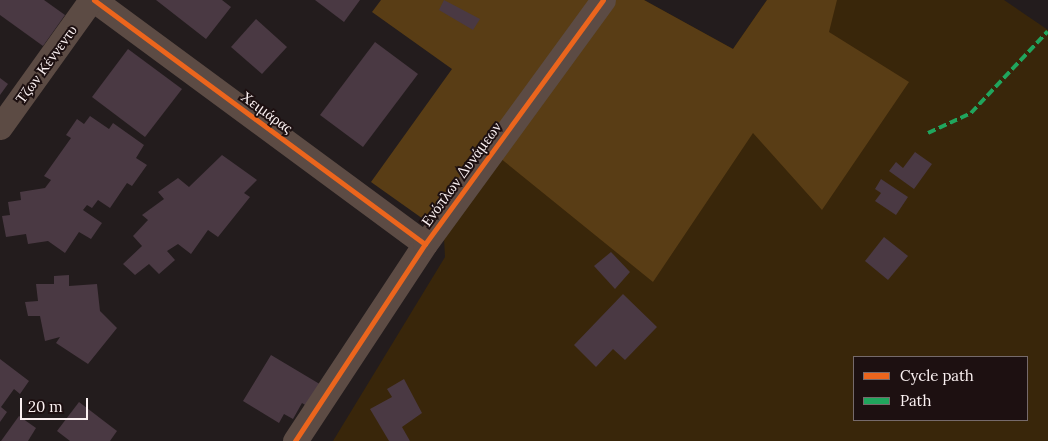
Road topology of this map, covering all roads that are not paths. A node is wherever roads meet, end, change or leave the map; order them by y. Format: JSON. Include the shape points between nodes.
{"nodes":[{"id":1,"x":93,"y":0,"type":"edge"},
{"id":2,"x":603,"y":0,"type":"edge"},
{"id":3,"x":0,"y":127,"type":"edge"},
{"id":4,"x":425,"y":244,"type":"junction"},
{"id":5,"x":295,"y":441,"type":"edge"}],
"edges":[{"from":1,"to":3,"type":"street","name":"Τζων Κέννεντυ"},
{"from":1,"to":4,"type":"street","name":"Χειμάρας"},
{"from":2,"to":4,"type":"street","name":"Ενόπλων Δυνάμεων"},
{"from":4,"to":5,"type":"street","name":"Ενόπλων Δυνάμεων"}]}
